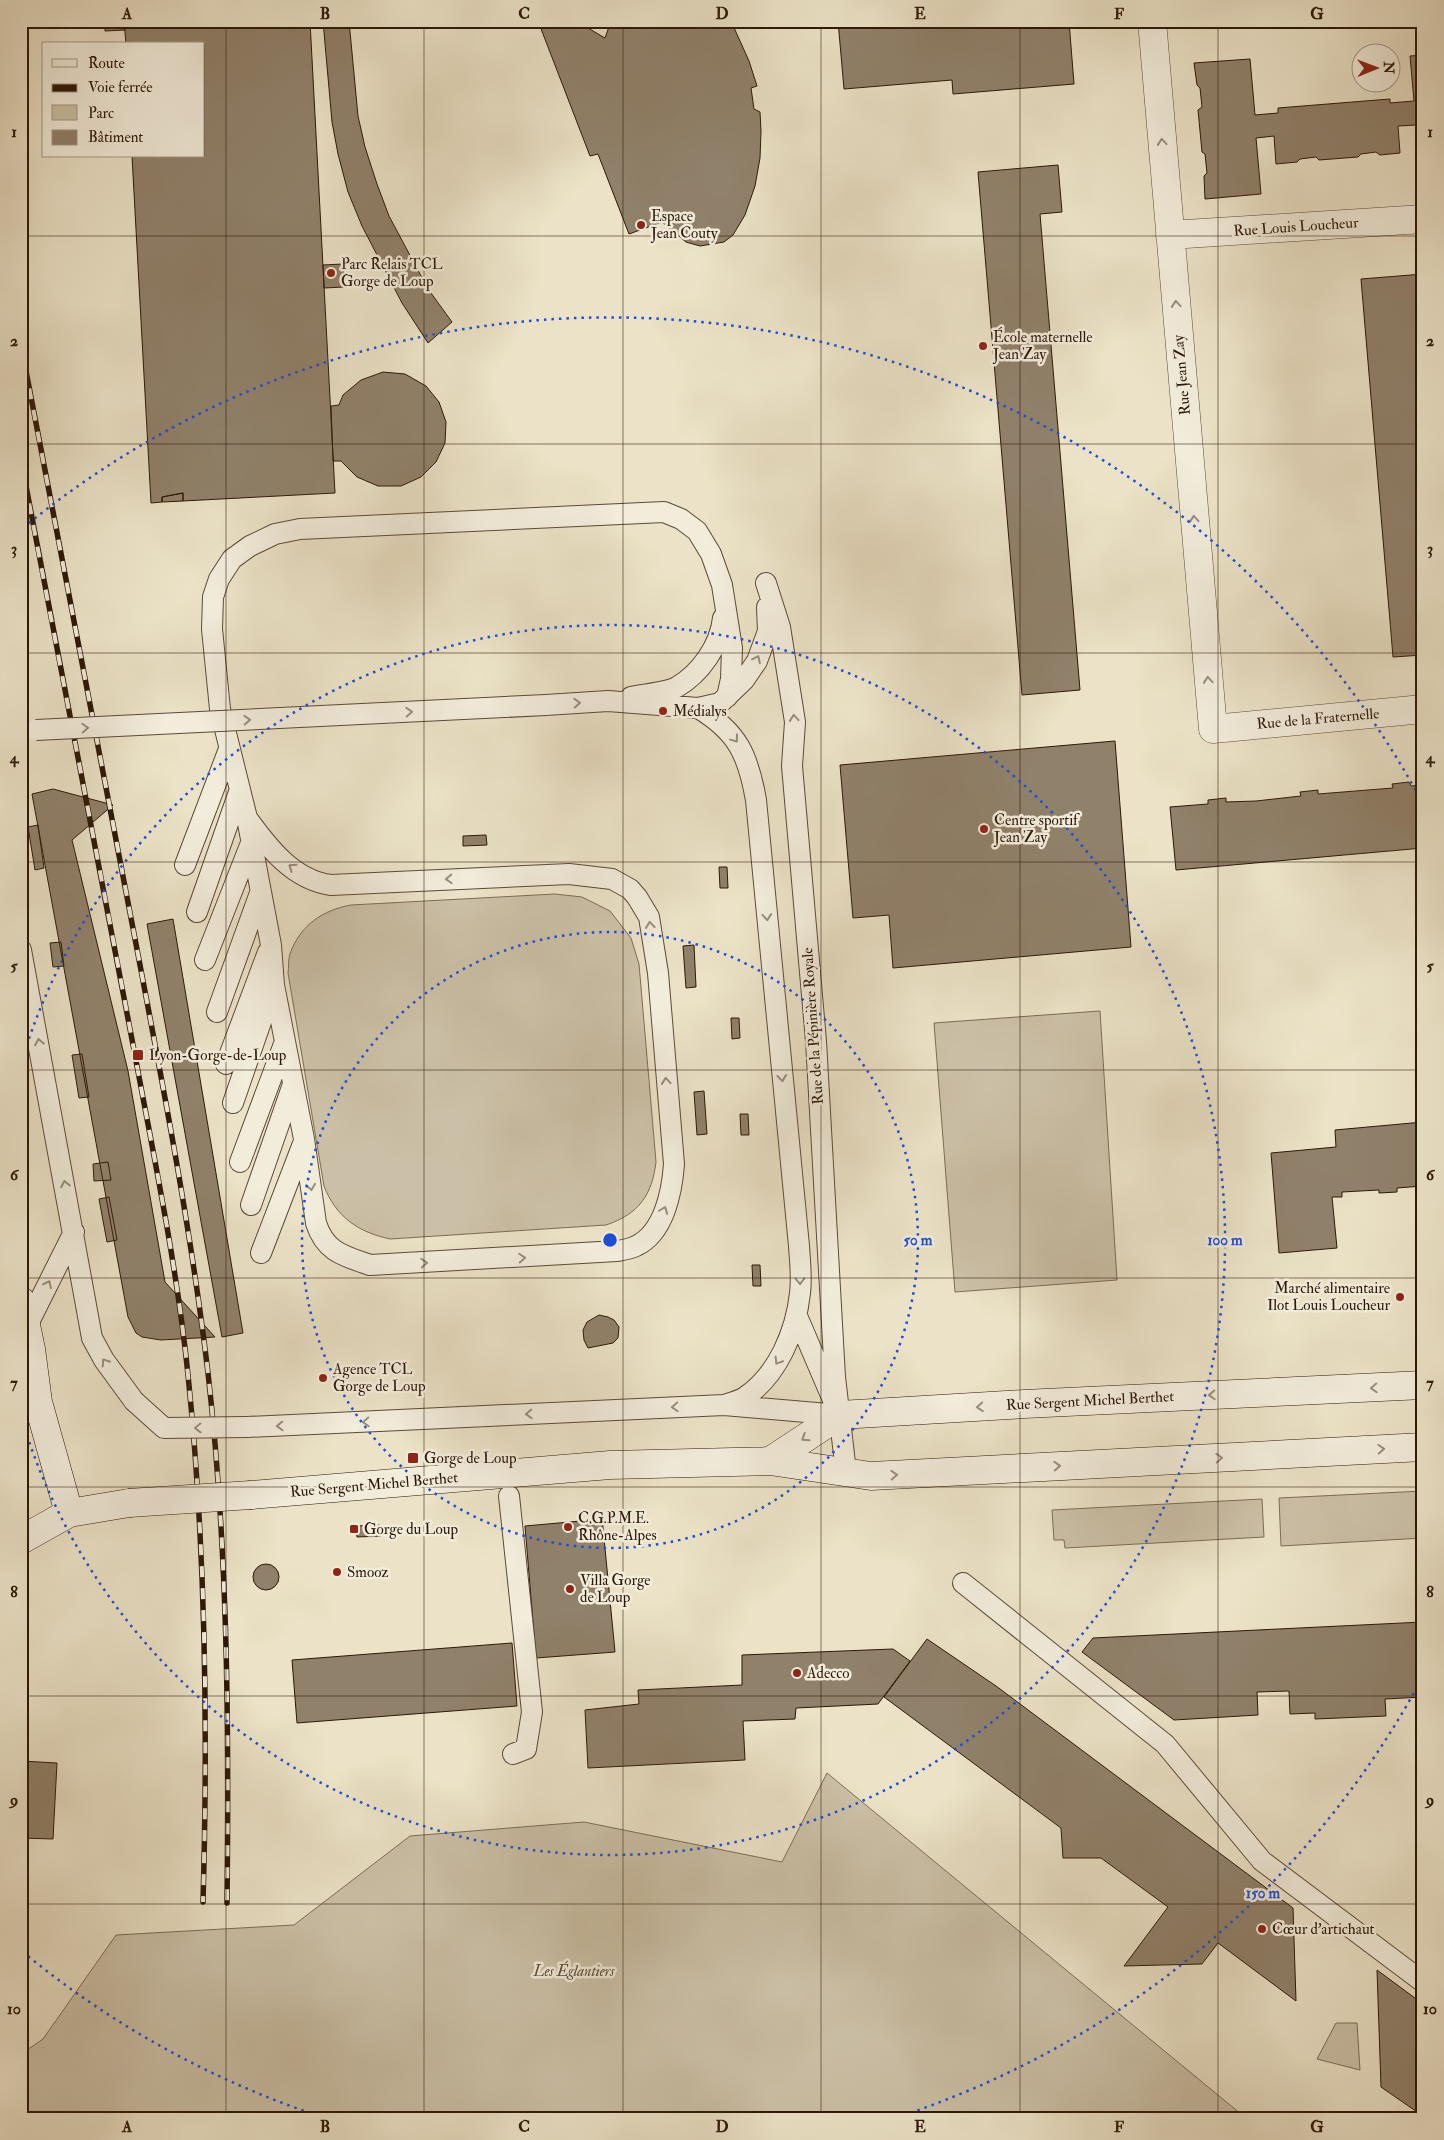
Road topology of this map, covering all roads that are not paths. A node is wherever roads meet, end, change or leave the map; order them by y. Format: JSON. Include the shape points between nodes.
{"nodes":[{"id":1,"x":1152,"y":21,"type":"edge"},
{"id":2,"x":1423,"y":219,"type":"edge"},
{"id":3,"x":1170,"y":235,"type":"junction"},
{"id":4,"x":724,"y":608,"type":"junction"},
{"id":5,"x":727,"y":697,"type":"junction"},
{"id":6,"x":608,"y":701,"type":"junction"},
{"id":7,"x":698,"y":708,"type":"junction"},
{"id":8,"x":1423,"y":709,"type":"edge"},
{"id":9,"x":1213,"y":729,"type":"joint"},
{"id":10,"x":29,"y":730,"type":"edge"},
{"id":11,"x":229,"y":749,"type":"junction"},
{"id":12,"x":240,"y":792,"type":"junction"},
{"id":13,"x":247,"y":818,"type":"junction"},
{"id":14,"x":251,"y":843,"type":"junction"},
{"id":15,"x":185,"y":865,"type":"dead end"},
{"id":16,"x":260,"y":893,"type":"junction"},
{"id":17,"x":197,"y":912,"type":"dead end"},
{"id":18,"x":271,"y":945,"type":"junction"},
{"id":19,"x":21,"y":950,"type":"edge"},
{"id":20,"x":205,"y":960,"type":"dead end"},
{"id":21,"x":274,"y":985,"type":"junction"},
{"id":22,"x":217,"y":1012,"type":"dead end"},
{"id":23,"x":285,"y":1043,"type":"junction"},
{"id":24,"x":226,"y":1064,"type":"dead end"},
{"id":25,"x":292,"y":1086,"type":"junction"},
{"id":26,"x":233,"y":1103,"type":"dead end"},
{"id":27,"x":304,"y":1139,"type":"junction"},
{"id":28,"x":240,"y":1162,"type":"dead end"},
{"id":29,"x":251,"y":1205,"type":"dead end"},
{"id":30,"x":74,"y":1232,"type":"junction"},
{"id":31,"x":261,"y":1253,"type":"dead end"},
{"id":32,"x":21,"y":1301,"type":"edge"},
{"id":33,"x":797,"y":1316,"type":"junction"},
{"id":34,"x":26,"y":1328,"type":"junction"},
{"id":35,"x":1423,"y":1385,"type":"edge"},
{"id":36,"x":724,"y":1405,"type":"junction"},
{"id":37,"x":840,"y":1416,"type":"junction"},
{"id":38,"x":1423,"y":1447,"type":"edge"},
{"id":39,"x":770,"y":1461,"type":"junction"},
{"id":40,"x":846,"y":1472,"type":"junction"},
{"id":41,"x":509,"y":1496,"type":"dead end"},
{"id":42,"x":69,"y":1513,"type":"junction"},
{"id":43,"x":21,"y":1540,"type":"edge"},
{"id":44,"x":963,"y":1583,"type":"dead end"},
{"id":45,"x":514,"y":1754,"type":"dead end"},
{"id":46,"x":1423,"y":1982,"type":"edge"}],
"edges":[{"from":3,"to":1,"type":"main road","name":"Rue Jean Zay","one_way":true},
{"from":2,"to":3,"type":"main road","name":"Rue Louis Loucheur"},
{"from":9,"to":3,"type":"main road","name":"Rue Jean Zay","one_way":true},
{"from":4,"to":5,"type":"lane","via":[[732,648],[732,680]]},
{"from":4,"to":6,"type":"lane","via":[[722,629],[715,647],[696,671],[676,688]]},
{"from":4,"to":11,"type":"lane","via":[[722,585],[711,554],[697,531],[682,519],[664,512],[314,528],[275,534],[232,559],[219,579],[213,597],[212,629],[220,709]]},
{"from":5,"to":7,"type":"lane","via":[[720,703]]},
{"from":5,"to":37,"type":"lane","name":"Rue de la Pépinière Royale","via":[[757,661],[768,632],[766,583],[780,627],[795,722],[792,766],[816,1042]]},
{"from":6,"to":7,"type":"lane"},
{"from":10,"to":6,"type":"lane","one_way":true,"bridge":true},
{"from":7,"to":33,"type":"lane","one_way":true,"via":[[716,719],[741,747],[756,800],[800,1246]]},
{"from":8,"to":9,"type":"main road","name":"Rue de la Fraternelle"},
{"from":11,"to":12,"type":"lane"},
{"from":11,"to":15,"type":"lane"},
{"from":12,"to":13,"type":"lane"},
{"from":12,"to":17,"type":"lane"},
{"from":13,"to":14,"type":"lane"},
{"from":27,"to":13,"type":"lane","one_way":true,"via":[[320,1234],[333,1250],[370,1265],[577,1254],[636,1246],[651,1236],[660,1222],[671,1190],[674,1164],[658,973],[649,918],[630,889],[621,882],[601,876],[569,874],[320,884],[280,858]]},
{"from":14,"to":16,"type":"lane"},
{"from":14,"to":20,"type":"lane"},
{"from":16,"to":18,"type":"lane"},
{"from":16,"to":22,"type":"lane"},
{"from":18,"to":21,"type":"lane"},
{"from":18,"to":24,"type":"lane"},
{"from":30,"to":19,"type":"lane","one_way":true},
{"from":21,"to":23,"type":"lane"},
{"from":21,"to":26,"type":"lane"},
{"from":23,"to":25,"type":"lane"},
{"from":23,"to":28,"type":"lane"},
{"from":25,"to":27,"type":"lane"},
{"from":25,"to":29,"type":"lane"},
{"from":27,"to":31,"type":"lane"},
{"from":34,"to":30,"type":"lane","one_way":true},
{"from":36,"to":30,"type":"lane","one_way":true,"bridge":true,"via":[[164,1428],[134,1401],[92,1338]]},
{"from":32,"to":34,"type":"main road"},
{"from":33,"to":36,"type":"lane","one_way":true,"via":[[781,1357],[762,1382],[745,1398]]},
{"from":33,"to":37,"type":"lane"},
{"from":34,"to":42,"type":"main road","via":[[38,1402]]},
{"from":35,"to":37,"type":"main road","name":"Rue Sergent Michel Berthet","one_way":true},
{"from":36,"to":37,"type":"lane"},
{"from":37,"to":39,"type":"main road","name":"Rue Sergent Michel Berthet","one_way":true},
{"from":37,"to":40,"type":"lane","name":"Rue de la Pépinière Royale"},
{"from":40,"to":38,"type":"main road","name":"Rue Sergent Michel Berthet","one_way":true,"via":[[870,1476]]},
{"from":39,"to":40,"type":"main road","name":"Rue Sergent Michel Berthet"},
{"from":39,"to":42,"type":"main road","name":"Rue Sergent Michel Berthet","bridge":true,"via":[[610,1466],[129,1503]]},
{"from":41,"to":45,"type":"lane","via":[[532,1712],[526,1749]]},
{"from":42,"to":43,"type":"main road","name":"Rue Sergent Michel Berthet"},
{"from":44,"to":46,"type":"lane","via":[[1165,1744],[1262,1861]]}]}
